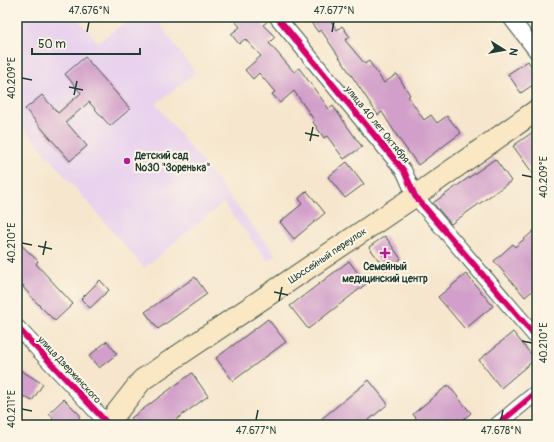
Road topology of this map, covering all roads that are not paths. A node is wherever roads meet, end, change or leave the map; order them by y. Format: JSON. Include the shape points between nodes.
{"nodes":[{"id":1,"x":277,"y":17,"type":"edge"},
{"id":2,"x":510,"y":17,"type":"edge"},
{"id":3,"x":537,"y":52,"type":"edge"},
{"id":4,"x":537,"y":110,"type":"edge"},
{"id":5,"x":415,"y":196,"type":"junction"},
{"id":6,"x":17,"y":327,"type":"edge"},
{"id":7,"x":537,"y":338,"type":"edge"},
{"id":8,"x":537,"y":392,"type":"edge"},
{"id":9,"x":108,"y":424,"type":"edge"},
{"id":10,"x":498,"y":425,"type":"edge"}],
"edges":[{"from":1,"to":5,"type":"street","name":"улица 40 лет Октября","via":[[404,171]]},
{"from":2,"to":3,"type":"street"},
{"from":4,"to":5,"type":"main road","name":"Шоссейный переулок"},
{"from":5,"to":7,"type":"street","name":"улица 40 лет Октября"},
{"from":5,"to":9,"type":"main road","name":"Шоссейный переулок","via":[[142,380]]},
{"from":6,"to":9,"type":"street","name":"улица Дзержинского"},
{"from":8,"to":10,"type":"street"}]}
